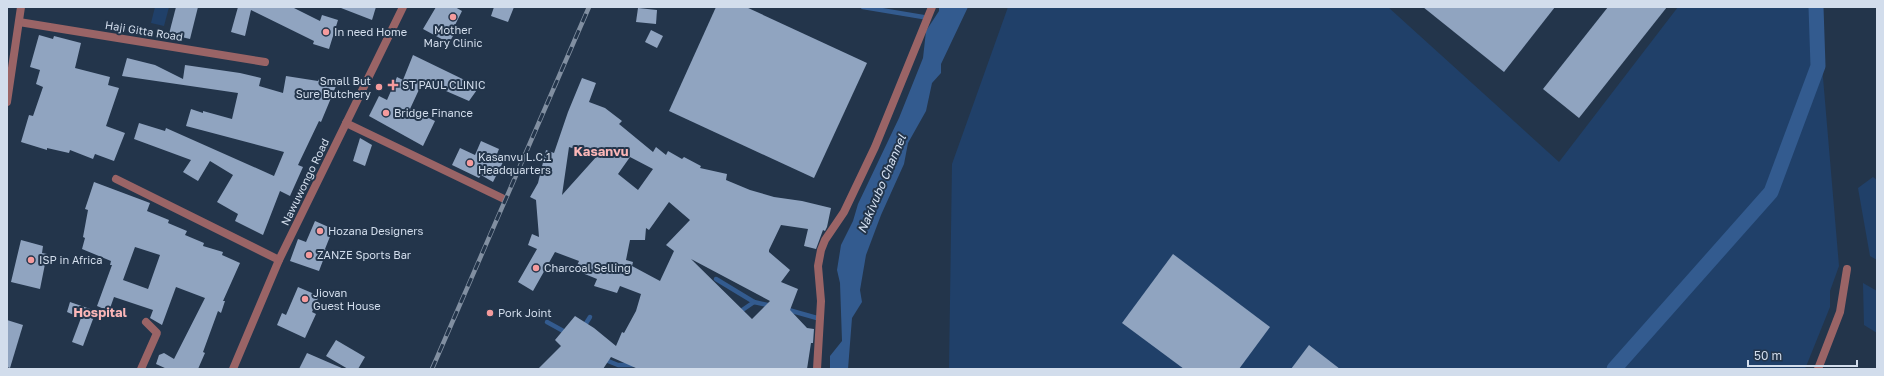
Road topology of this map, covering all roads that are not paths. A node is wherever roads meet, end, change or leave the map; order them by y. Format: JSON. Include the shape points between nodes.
{"nodes":[{"id":1,"x":21,"y":7,"type":"edge"},
{"id":2,"x":403,"y":7,"type":"edge"},
{"id":3,"x":932,"y":7,"type":"edge"},
{"id":4,"x":19,"y":22,"type":"junction"},
{"id":5,"x":265,"y":62,"type":"dead end"},
{"id":6,"x":10,"y":68,"type":"edge"},
{"id":7,"x":7,"y":102,"type":"edge"},
{"id":8,"x":346,"y":123,"type":"junction"},
{"id":9,"x":116,"y":179,"type":"dead end"},
{"id":10,"x":502,"y":198,"type":"dead end"},
{"id":11,"x":280,"y":260,"type":"junction"},
{"id":12,"x":1847,"y":269,"type":"dead end"},
{"id":13,"x":146,"y":322,"type":"dead end"},
{"id":14,"x":141,"y":369,"type":"edge"},
{"id":15,"x":233,"y":369,"type":"edge"},
{"id":16,"x":817,"y":369,"type":"edge"},
{"id":17,"x":1818,"y":369,"type":"edge"}],
"edges":[{"from":1,"to":4,"type":"street"},
{"from":2,"to":8,"type":"street","name":"Nawuwongo Road"},
{"from":3,"to":16,"type":"street","via":[[875,146],[844,212],[821,250],[818,266],[820,301]]},
{"from":4,"to":5,"type":"street","name":"Haji Gitta Road"},
{"from":4,"to":6,"type":"street"},
{"from":6,"to":7,"type":"street"},
{"from":8,"to":10,"type":"street"},
{"from":8,"to":11,"type":"street","name":"Nawuwongo Road"},
{"from":9,"to":11,"type":"street"},
{"from":11,"to":15,"type":"street","name":"Nawuwongo Road"},
{"from":12,"to":17,"type":"street","via":[[1840,312]]},
{"from":13,"to":14,"type":"street","via":[[157,333]]}]}
